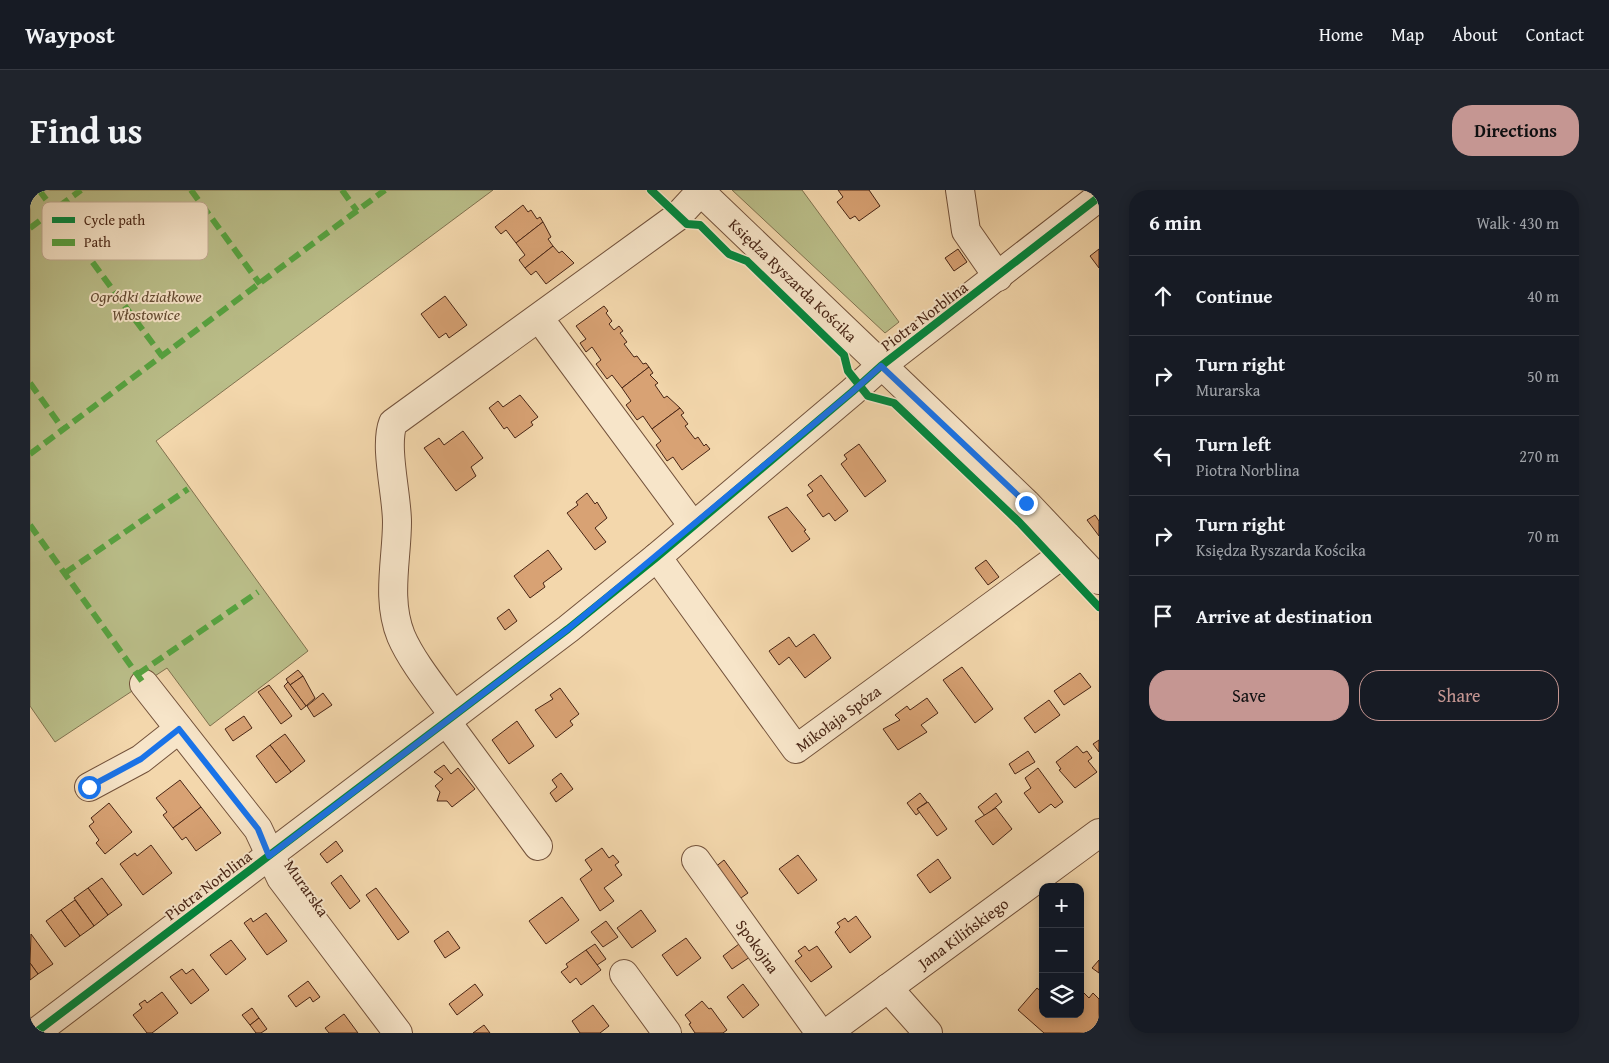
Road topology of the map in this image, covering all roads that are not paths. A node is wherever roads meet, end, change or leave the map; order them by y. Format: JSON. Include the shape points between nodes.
{"nodes":[{"id":1,"x":960,"y":190,"type":"edge"},
{"id":2,"x":700,"y":191,"type":"edge"},
{"id":3,"x":1099,"y":197,"type":"edge"},
{"id":4,"x":998,"y":277,"type":"junction"},
{"id":5,"x":548,"y":330,"type":"dead end"},
{"id":6,"x":881,"y":366,"type":"junction"},
{"id":7,"x":693,"y":526,"type":"junction"},
{"id":8,"x":1070,"y":549,"type":"junction"},
{"id":9,"x":657,"y":557,"type":"junction"},
{"id":10,"x":1099,"y":580,"type":"edge"},
{"id":11,"x":144,"y":684,"type":"dead end"},
{"id":12,"x":450,"y":719,"type":"junction"},
{"id":13,"x":179,"y":729,"type":"junction"},
{"id":14,"x":89,"y":787,"type":"dead end"},
{"id":15,"x":1099,"y":832,"type":"edge"},
{"id":16,"x":538,"y":846,"type":"dead end"},
{"id":17,"x":269,"y":856,"type":"junction"},
{"id":18,"x":696,"y":860,"type":"dead end"},
{"id":19,"x":624,"y":974,"type":"dead end"},
{"id":20,"x":888,"y":988,"type":"junction"},
{"id":21,"x":35,"y":1033,"type":"edge"},
{"id":22,"x":398,"y":1033,"type":"edge"},
{"id":23,"x":667,"y":1033,"type":"edge"},
{"id":24,"x":820,"y":1033,"type":"edge"},
{"id":25,"x":826,"y":1033,"type":"edge"},
{"id":26,"x":928,"y":1033,"type":"edge"}],
"edges":[{"from":1,"to":4,"type":"street","via":[[966,231]]},
{"from":2,"to":6,"type":"street","name":"Księdza Ryszarda Kościka"},
{"from":2,"to":12,"type":"street","via":[[677,217],[394,423],[390,438],[397,522],[393,588],[396,617],[401,636]]},
{"from":3,"to":4,"type":"street","name":"Piotra Norblina"},
{"from":4,"to":6,"type":"street","name":"Piotra Norblina"},
{"from":5,"to":7,"type":"street"},
{"from":6,"to":7,"type":"street","name":"Piotra Norblina"},
{"from":6,"to":8,"type":"street","name":"Księdza Ryszarda Kościka"},
{"from":7,"to":9,"type":"street","name":"Piotra Norblina"},
{"from":8,"to":9,"type":"street","name":"Mikołaja Spóza","via":[[796,749]]},
{"from":8,"to":10,"type":"street","name":"Księdza Ryszarda Kościka"},
{"from":9,"to":12,"type":"street","name":"Piotra Norblina"},
{"from":11,"to":13,"type":"street","name":"Murarska"},
{"from":12,"to":16,"type":"street"},
{"from":12,"to":17,"type":"street","name":"Piotra Norblina"},
{"from":13,"to":14,"type":"street","via":[[141,759]]},
{"from":13,"to":17,"type":"street","name":"Murarska","via":[[258,829]]},
{"from":15,"to":20,"type":"street","name":"Jana Kilińskiego"},
{"from":17,"to":21,"type":"street","name":"Piotra Norblina"},
{"from":17,"to":22,"type":"street","name":"Murarska","via":[[281,878]]},
{"from":18,"to":24,"type":"street","name":"Spokojna"},
{"from":19,"to":23,"type":"street"},
{"from":20,"to":25,"type":"street","name":"Jana Kilińskiego"},
{"from":20,"to":26,"type":"street"}]}
